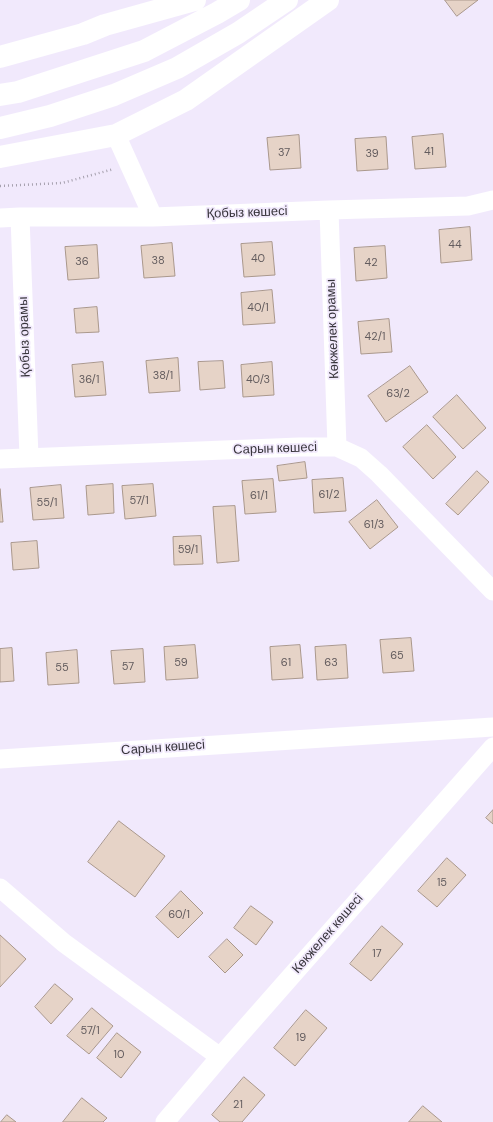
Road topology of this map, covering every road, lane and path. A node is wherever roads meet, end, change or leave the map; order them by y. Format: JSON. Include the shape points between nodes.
{"nodes":[{"id":1,"x":195,"y":0,"type":"edge"},
{"id":2,"x":240,"y":0,"type":"edge"},
{"id":3,"x":287,"y":0,"type":"edge"},
{"id":4,"x":328,"y":0,"type":"edge"},
{"id":5,"x":0,"y":57,"type":"edge"},
{"id":6,"x":0,"y":95,"type":"edge"},
{"id":7,"x":0,"y":128,"type":"edge"},
{"id":8,"x":116,"y":136,"type":"junction"},
{"id":9,"x":0,"y":157,"type":"edge"},
{"id":10,"x":128,"y":162,"type":"junction"},
{"id":11,"x":0,"y":186,"type":"edge"},
{"id":12,"x":493,"y":200,"type":"edge"},
{"id":13,"x":329,"y":210,"type":"junction"},
{"id":14,"x":20,"y":217,"type":"junction"},
{"id":15,"x":153,"y":217,"type":"junction"},
{"id":16,"x":0,"y":218,"type":"edge"},
{"id":17,"x":337,"y":447,"type":"junction"},
{"id":18,"x":29,"y":458,"type":"junction"},
{"id":19,"x":0,"y":459,"type":"edge"},
{"id":20,"x":493,"y":591,"type":"edge"},
{"id":21,"x":493,"y":728,"type":"edge"},
{"id":22,"x":493,"y":747,"type":"edge"},
{"id":23,"x":0,"y":759,"type":"edge"},
{"id":24,"x":0,"y":888,"type":"edge"},
{"id":25,"x":220,"y":1057,"type":"junction"},
{"id":26,"x":165,"y":1122,"type":"edge"}],
"edges":[{"from":1,"to":5,"type":"main road"},
{"from":2,"to":6,"type":"main road","via":[[144,51],[18,92]]},
{"from":3,"to":7,"type":"main road","via":[[238,33],[176,68],[114,94],[50,116]]},
{"from":4,"to":8,"type":"main road","via":[[186,100]]},
{"from":8,"to":9,"type":"main road"},
{"from":8,"to":10,"type":"street"},
{"from":10,"to":11,"type":"path","via":[[113,170],[62,183]]},
{"from":10,"to":15,"type":"street"},
{"from":12,"to":13,"type":"street","name":"Қобыз көшесі","via":[[468,206]]},
{"from":13,"to":15,"type":"street","name":"Қобыз көшесі"},
{"from":13,"to":17,"type":"street","name":"Көкжелек орамы"},
{"from":14,"to":15,"type":"street","name":"Қобыз көшесі"},
{"from":14,"to":16,"type":"street","name":"Қобыз көшесі"},
{"from":14,"to":18,"type":"street","name":"Қобыз орамы"},
{"from":17,"to":18,"type":"street","name":"Сарын көшесі"},
{"from":17,"to":20,"type":"street","name":"Сарын көшесі","via":[[361,458],[379,474]]},
{"from":18,"to":19,"type":"street","name":"Сарын көшесі"},
{"from":21,"to":23,"type":"street","name":"Сарын көшесі"},
{"from":22,"to":25,"type":"street","name":"Көкжелек көшесі"},
{"from":24,"to":25,"type":"street","via":[[64,943]]},
{"from":25,"to":26,"type":"street","name":"Көкжелек көшесі"}]}
